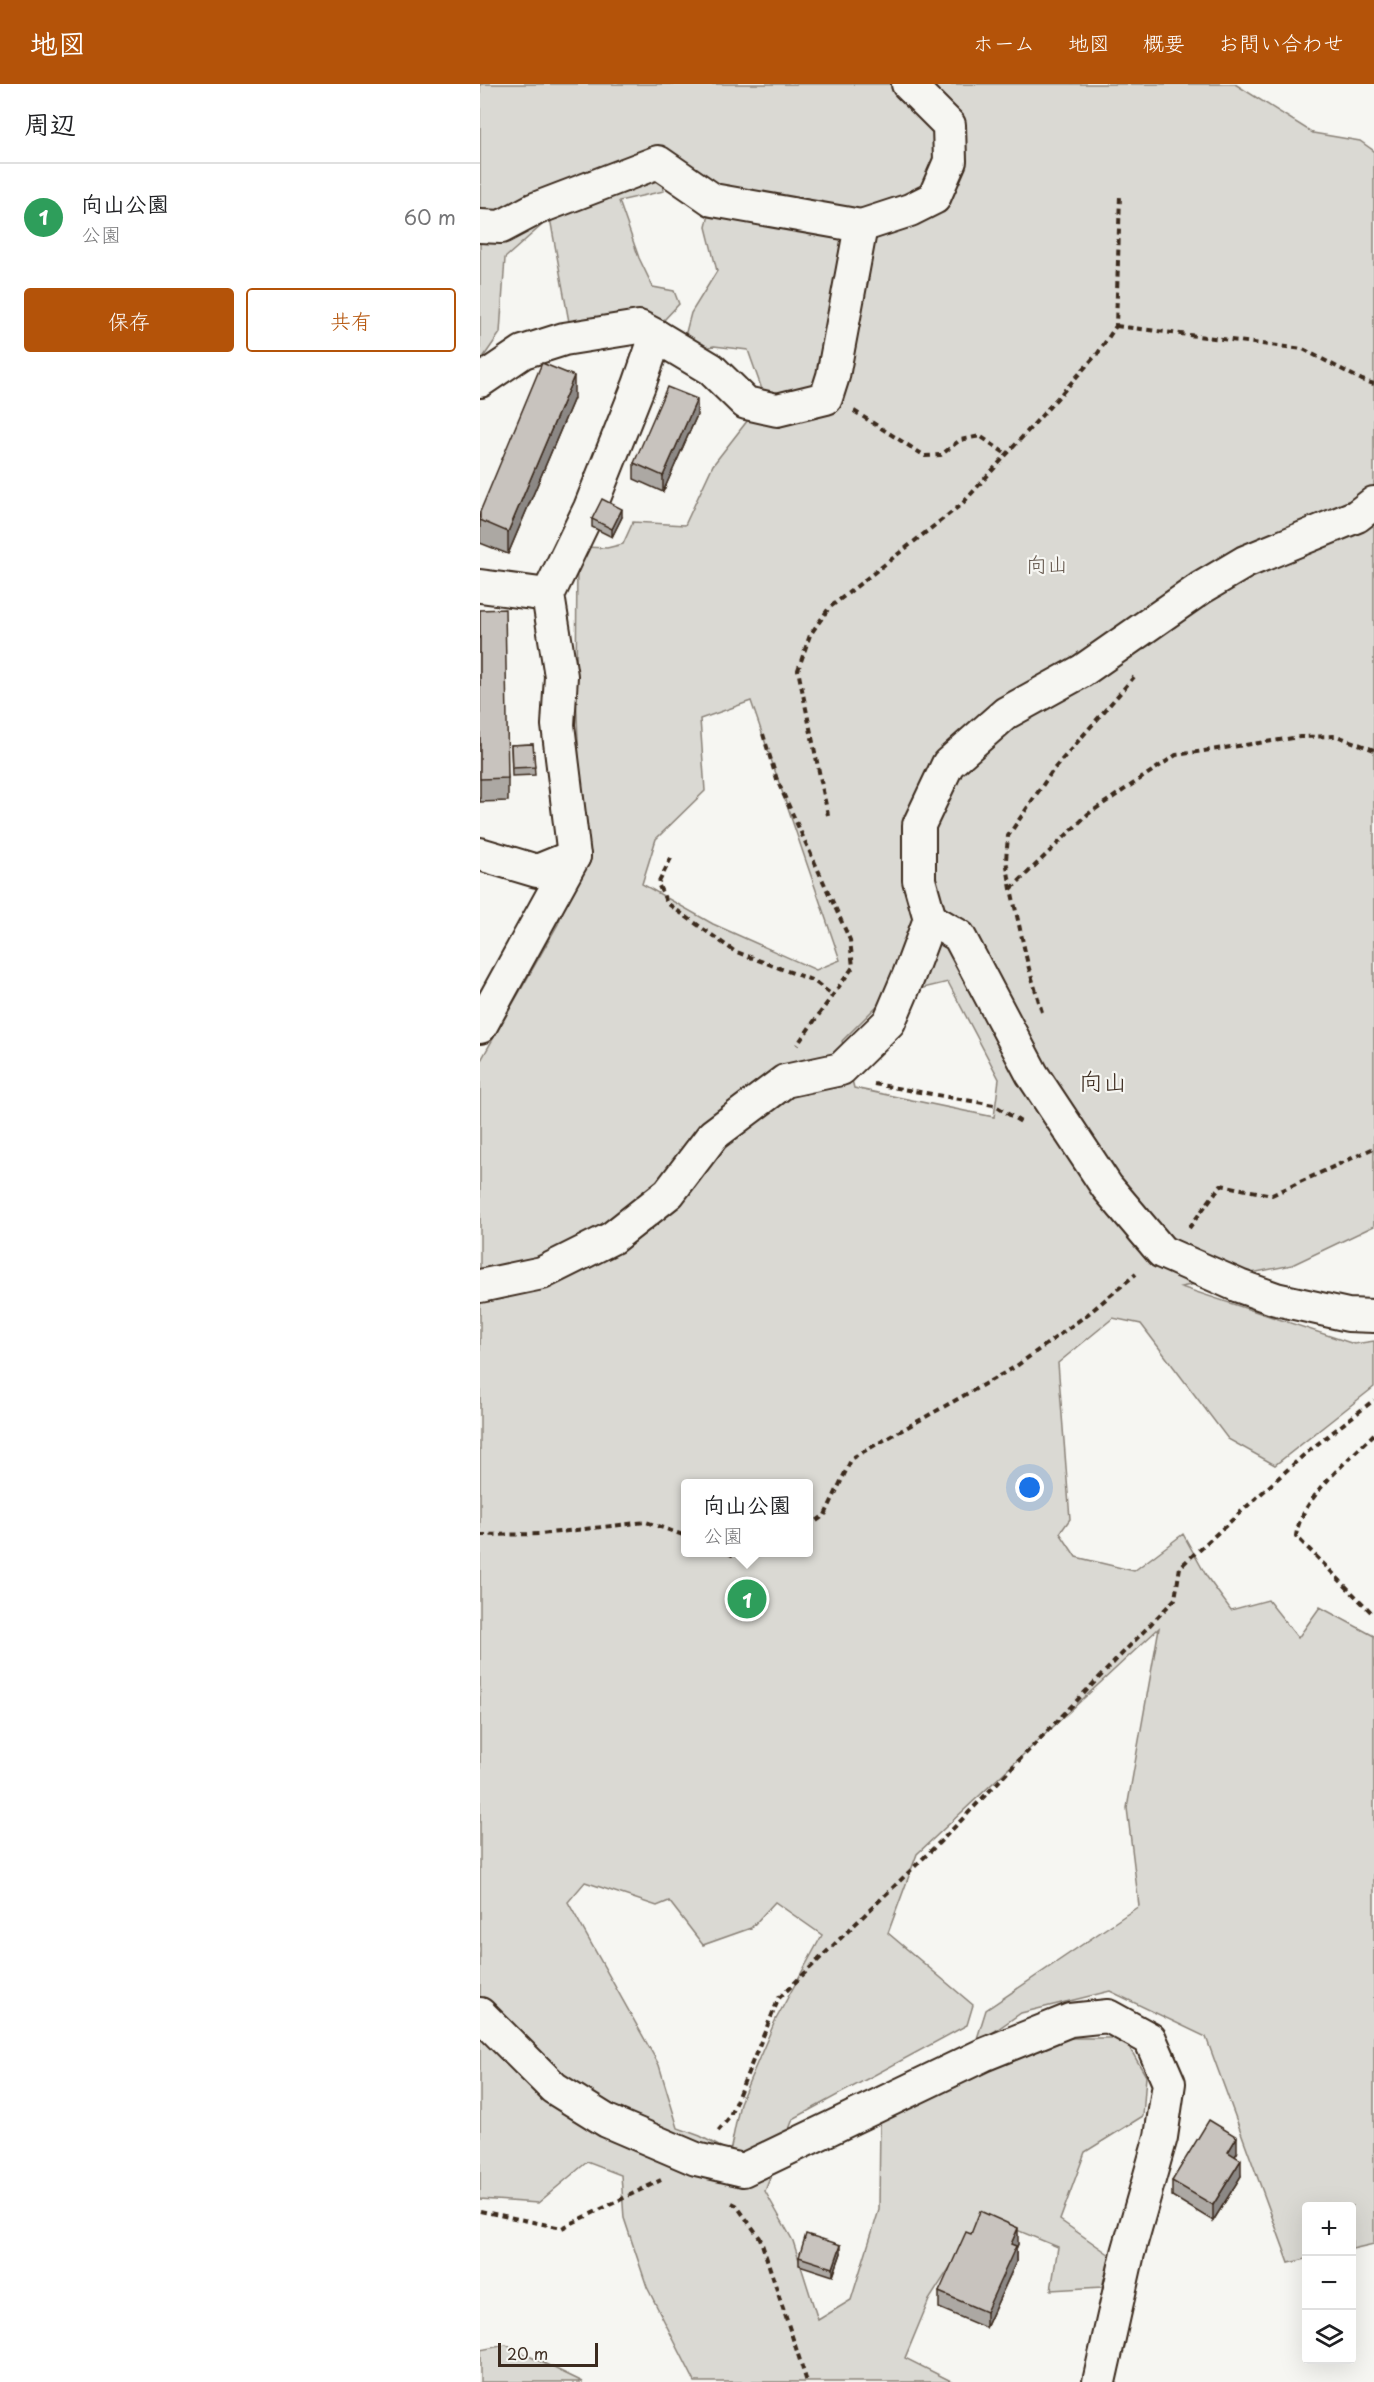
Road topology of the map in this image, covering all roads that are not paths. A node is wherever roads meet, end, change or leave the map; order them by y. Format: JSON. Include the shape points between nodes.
{"nodes":[{"id":1,"x":908,"y":84,"type":"edge"},
{"id":2,"x":480,"y":226,"type":"edge"},
{"id":3,"x":861,"y":226,"type":"junction"},
{"id":4,"x":656,"y":336,"type":"junction"},
{"id":5,"x":480,"y":381,"type":"edge"},
{"id":6,"x":1374,"y":503,"type":"edge"},
{"id":7,"x":480,"y":586,"type":"edge"},
{"id":8,"x":548,"y":595,"type":"junction"},
{"id":9,"x":480,"y":854,"type":"edge"},
{"id":10,"x":574,"y":856,"type":"junction"},
{"id":11,"x":930,"y":919,"type":"junction"},
{"id":12,"x":480,"y":1027,"type":"edge"},
{"id":13,"x":480,"y":1286,"type":"edge"},
{"id":14,"x":1374,"y":1316,"type":"edge"},
{"id":15,"x":480,"y":2014,"type":"edge"},
{"id":16,"x":1099,"y":2382,"type":"edge"}],
"edges":[{"from":1,"to":3,"type":"street","via":[[949,125],[950,161],[934,198]]},
{"from":2,"to":3,"type":"street","via":[[501,227],[535,209],[658,162],[713,200]]},
{"from":3,"to":4,"type":"street","via":[[826,398],[777,410],[746,402],[711,369]]},
{"from":4,"to":5,"type":"street","via":[[639,327],[564,339],[523,352]]},
{"from":4,"to":8,"type":"street","via":[[590,507]]},
{"from":6,"to":11,"type":"street","via":[[1357,516],[1245,562],[1201,588],[1082,671],[1006,713],[948,764],[919,825],[919,880]]},
{"from":7,"to":8,"type":"street"},
{"from":8,"to":10,"type":"street","via":[[561,676],[558,724]]},
{"from":9,"to":10,"type":"street","via":[[537,871]]},
{"from":10,"to":12,"type":"street"},
{"from":11,"to":13,"type":"street","via":[[889,1022],[841,1069],[785,1082],[713,1135],[669,1193],[612,1238],[542,1273]]},
{"from":11,"to":14,"type":"street","via":[[959,936],[1032,1074],[1107,1187],[1162,1252],[1276,1299],[1348,1315]]},
{"from":15,"to":16,"type":"street","via":[[554,2088],[608,2121],[696,2159],[743,2170],[983,2055],[1070,2020],[1108,2016],[1150,2039],[1168,2083],[1161,2137],[1128,2253]]}]}
